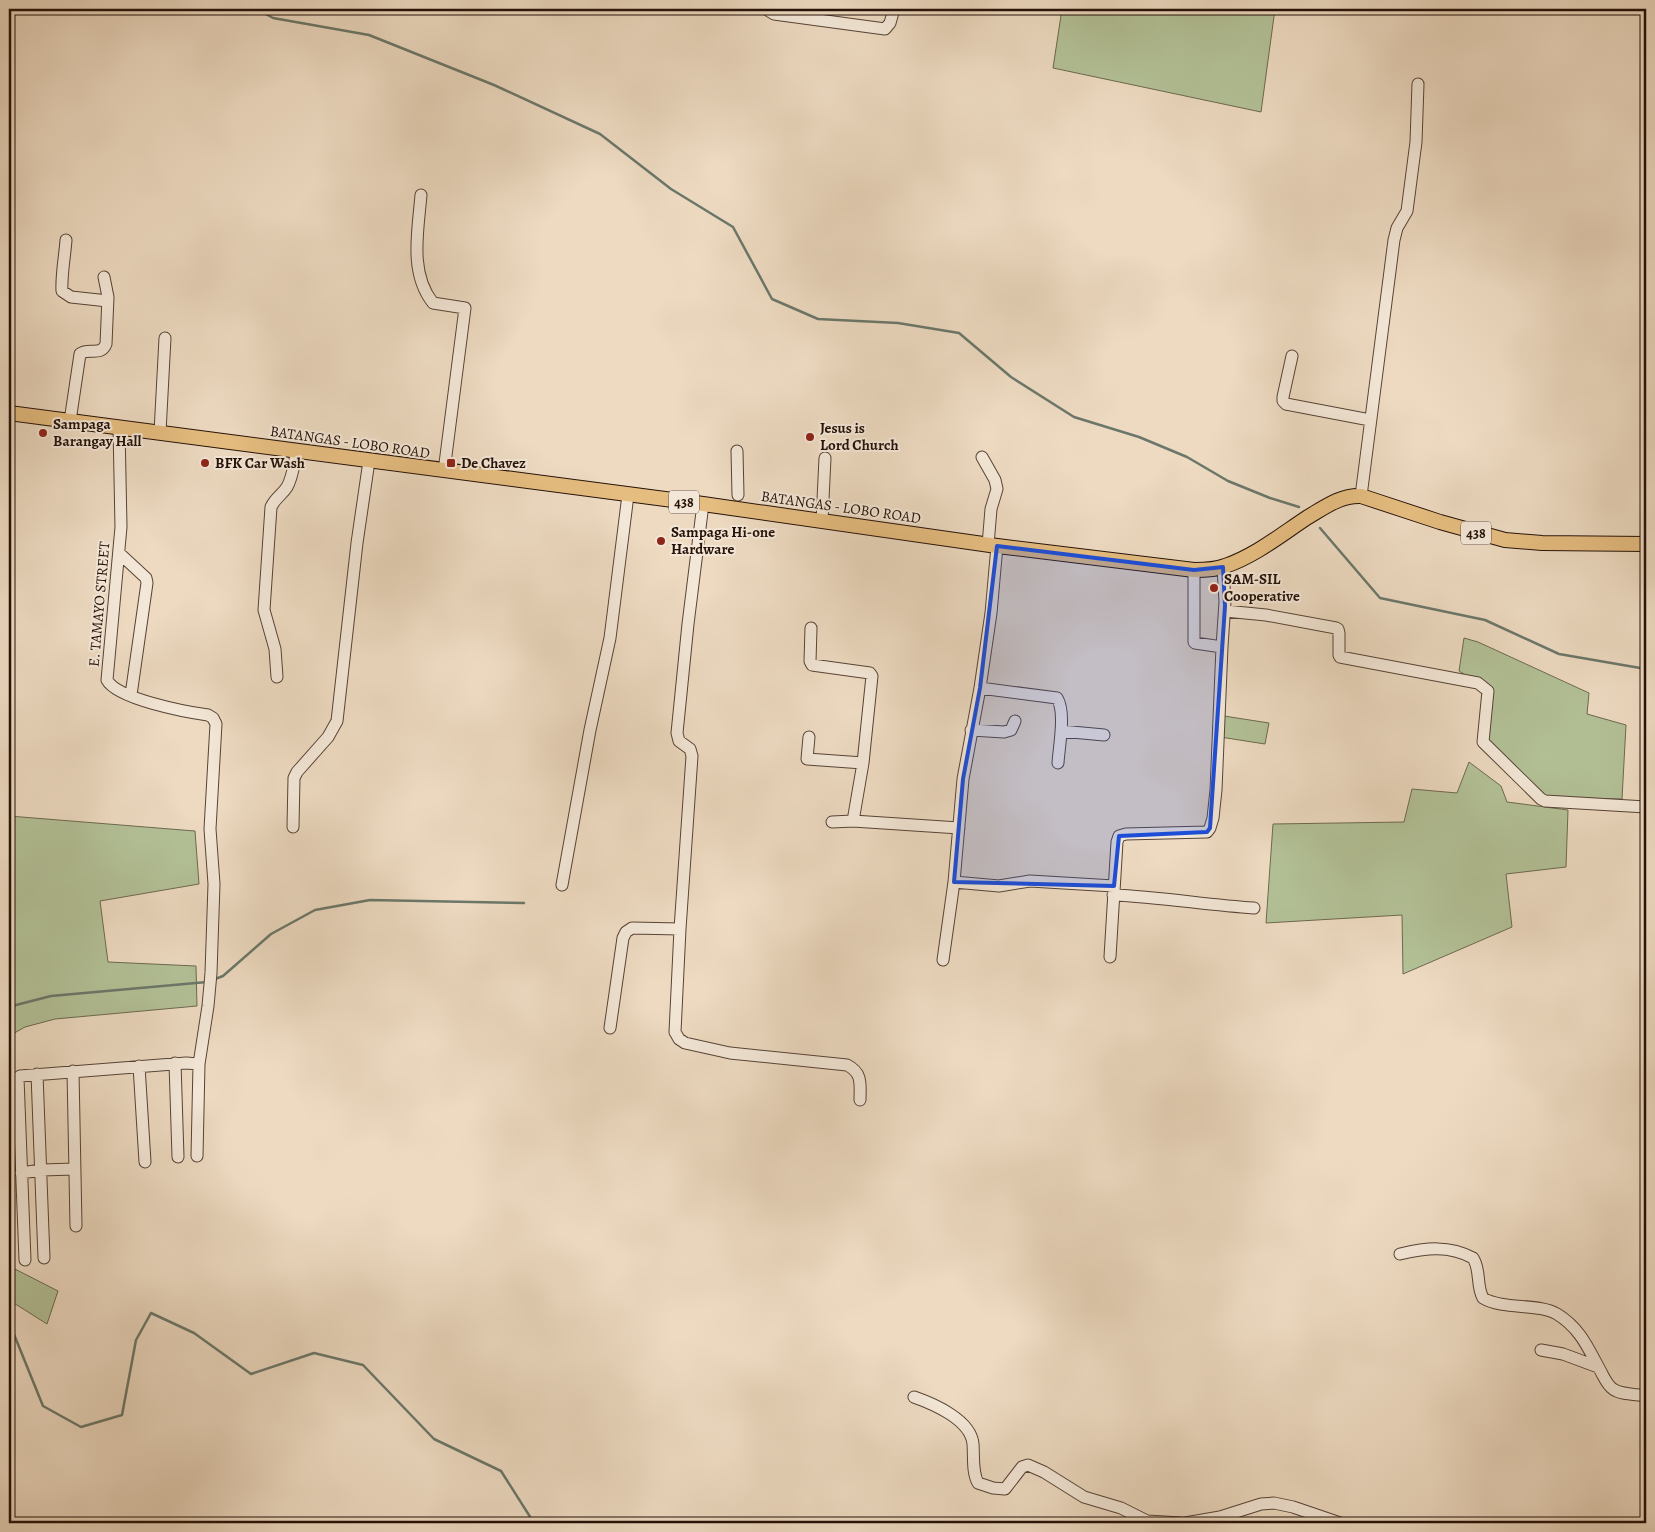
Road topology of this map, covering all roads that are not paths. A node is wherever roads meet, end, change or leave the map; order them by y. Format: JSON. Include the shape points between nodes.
{"nodes":[{"id":1,"x":769,"y":9,"type":"edge"},
{"id":2,"x":894,"y":9,"type":"edge"},
{"id":3,"x":1418,"y":84,"type":"dead end"},
{"id":4,"x":420,"y":195,"type":"dead end"},
{"id":5,"x":66,"y":240,"type":"dead end"},
{"id":6,"x":104,"y":277,"type":"dead end"},
{"id":7,"x":108,"y":301,"type":"junction"},
{"id":8,"x":165,"y":338,"type":"dead end"},
{"id":9,"x":1292,"y":356,"type":"dead end"},
{"id":10,"x":9,"y":413,"type":"edge"},
{"id":11,"x":1370,"y":420,"type":"junction"},
{"id":12,"x":70,"y":421,"type":"junction"},
{"id":13,"x":119,"y":427,"type":"junction"},
{"id":14,"x":160,"y":432,"type":"junction"},
{"id":15,"x":296,"y":451,"type":"junction"},
{"id":16,"x":737,"y":451,"type":"dead end"},
{"id":17,"x":982,"y":457,"type":"dead end"},
{"id":18,"x":825,"y":458,"type":"dead end"},
{"id":19,"x":369,"y":461,"type":"junction"},
{"id":20,"x":444,"y":470,"type":"junction"},
{"id":21,"x":628,"y":495,"type":"junction"},
{"id":22,"x":1361,"y":496,"type":"junction"},
{"id":23,"x":737,"y":502,"type":"junction"},
{"id":24,"x":704,"y":504,"type":"junction"},
{"id":25,"x":822,"y":521,"type":"junction"},
{"id":26,"x":1646,"y":544,"type":"edge"},
{"id":27,"x":992,"y":545,"type":"junction"},
{"id":28,"x":119,"y":553,"type":"junction"},
{"id":29,"x":1223,"y":567,"type":"junction"},
{"id":30,"x":1194,"y":570,"type":"junction"},
{"id":31,"x":1224,"y":610,"type":"junction"},
{"id":32,"x":811,"y":628,"type":"dead end"},
{"id":33,"x":1222,"y":647,"type":"junction"},
{"id":34,"x":277,"y":677,"type":"dead end"},
{"id":35,"x":980,"y":688,"type":"junction"},
{"id":36,"x":131,"y":695,"type":"junction"},
{"id":37,"x":1014,"y":720,"type":"dead end"},
{"id":38,"x":972,"y":730,"type":"junction"},
{"id":39,"x":1061,"y":732,"type":"junction"},
{"id":40,"x":1104,"y":735,"type":"dead end"},
{"id":41,"x":809,"y":737,"type":"dead end"},
{"id":42,"x":863,"y":763,"type":"junction"},
{"id":43,"x":1058,"y":763,"type":"dead end"},
{"id":44,"x":1646,"y":807,"type":"edge"},
{"id":45,"x":853,"y":821,"type":"junction"},
{"id":46,"x":832,"y":822,"type":"dead end"},
{"id":47,"x":293,"y":827,"type":"dead end"},
{"id":48,"x":959,"y":828,"type":"junction"},
{"id":49,"x":954,"y":882,"type":"junction"},
{"id":50,"x":562,"y":885,"type":"dead end"},
{"id":51,"x":1114,"y":891,"type":"junction"},
{"id":52,"x":1254,"y":908,"type":"dead end"},
{"id":53,"x":680,"y":929,"type":"junction"},
{"id":54,"x":1110,"y":957,"type":"dead end"},
{"id":55,"x":943,"y":960,"type":"dead end"},
{"id":56,"x":610,"y":1028,"type":"dead end"},
{"id":57,"x":174,"y":1063,"type":"junction"},
{"id":58,"x":200,"y":1064,"type":"junction"},
{"id":59,"x":139,"y":1066,"type":"junction"},
{"id":60,"x":73,"y":1071,"type":"junction"},
{"id":61,"x":38,"y":1074,"type":"junction"},
{"id":62,"x":860,"y":1100,"type":"dead end"},
{"id":63,"x":197,"y":1156,"type":"dead end"},
{"id":64,"x":178,"y":1157,"type":"dead end"},
{"id":65,"x":145,"y":1162,"type":"dead end"},
{"id":66,"x":75,"y":1169,"type":"junction"},
{"id":67,"x":41,"y":1170,"type":"junction"},
{"id":68,"x":21,"y":1173,"type":"junction"},
{"id":69,"x":76,"y":1226,"type":"dead end"},
{"id":70,"x":1400,"y":1254,"type":"dead end"},
{"id":71,"x":44,"y":1258,"type":"dead end"},
{"id":72,"x":25,"y":1260,"type":"dead end"},
{"id":73,"x":1541,"y":1350,"type":"dead end"},
{"id":74,"x":1598,"y":1367,"type":"junction"},
{"id":75,"x":1646,"y":1396,"type":"edge"},
{"id":76,"x":914,"y":1397,"type":"dead end"},
{"id":77,"x":1181,"y":1523,"type":"edge"},
{"id":78,"x":1185,"y":1523,"type":"edge"},
{"id":79,"x":1340,"y":1523,"type":"edge"}],
"edges":[{"from":1,"to":2,"type":"street","via":[[774,14],[885,29],[890,24]]},
{"from":3,"to":11,"type":"street","via":[[1416,142],[1407,211],[1394,240]]},
{"from":4,"to":20,"type":"street","via":[[416,256],[425,294],[433,303],[465,308]]},
{"from":5,"to":7,"type":"street","via":[[62,291],[70,297]]},
{"from":6,"to":7,"type":"street"},
{"from":7,"to":12,"type":"street","via":[[106,344],[101,351],[80,354]]},
{"from":8,"to":14,"type":"street"},
{"from":9,"to":11,"type":"street","via":[[1283,397],[1286,404]]},
{"from":10,"to":12,"type":"main road","name":"BATANGAS - LOBO ROAD","number":"438"},
{"from":11,"to":22,"type":"street"},
{"from":12,"to":13,"type":"main road","name":"BATANGAS - LOBO ROAD","number":"438"},
{"from":13,"to":14,"type":"main road","name":"BATANGAS - LOBO ROAD","number":"438"},
{"from":13,"to":28,"type":"street","name":"E. TAMAYO STREET"},
{"from":14,"to":15,"type":"main road","name":"BATANGAS - LOBO ROAD","number":"438"},
{"from":15,"to":19,"type":"main road","name":"BATANGAS - LOBO ROAD","number":"438"},
{"from":15,"to":34,"type":"street","via":[[288,485],[271,507],[264,610],[275,648]]},
{"from":16,"to":23,"type":"street"},
{"from":17,"to":27,"type":"street","via":[[995,480],[991,509]]},
{"from":18,"to":25,"type":"street"},
{"from":19,"to":20,"type":"main road","name":"BATANGAS - LOBO ROAD","number":"438"},
{"from":19,"to":47,"type":"street","via":[[337,720],[328,737],[294,778]]},
{"from":20,"to":21,"type":"main road","name":"BATANGAS - LOBO ROAD","number":"438"},
{"from":21,"to":24,"type":"main road","name":"BATANGAS - LOBO ROAD","number":"438"},
{"from":21,"to":50,"type":"street","via":[[610,638]]},
{"from":22,"to":26,"type":"main road","name":"BATANGAS - LOBO ROAD","number":"438","via":[[1505,540]]},
{"from":22,"to":29,"type":"main road","name":"BATANGAS - LOBO ROAD","number":"438","via":[[1337,500],[1242,559]]},
{"from":23,"to":24,"type":"main road","name":"BATANGAS - LOBO ROAD","number":"438"},
{"from":23,"to":25,"type":"main road","name":"BATANGAS - LOBO ROAD","number":"438"},
{"from":24,"to":53,"type":"street","via":[[677,733],[679,741],[690,749],[692,756]]},
{"from":25,"to":27,"type":"main road","name":"BATANGAS - LOBO ROAD","number":"438"},
{"from":27,"to":30,"type":"main road","name":"BATANGAS - LOBO ROAD","number":"438"},
{"from":27,"to":35,"type":"street","via":[[991,613]]},
{"from":28,"to":36,"type":"street","via":[[146,578],[147,583]]},
{"from":28,"to":36,"type":"street","name":"E. TAMAYO STREET","via":[[107,680]]},
{"from":29,"to":30,"type":"main road","name":"BATANGAS - LOBO ROAD","number":"438"},
{"from":29,"to":31,"type":"street"},
{"from":30,"to":33,"type":"street","via":[[1194,642]]},
{"from":31,"to":33,"type":"street"},
{"from":31,"to":44,"type":"street","via":[[1336,628],[1340,657],[1478,684],[1488,691],[1483,742],[1541,799]]},
{"from":32,"to":42,"type":"street","via":[[812,665],[870,673],[872,676]]},
{"from":33,"to":51,"type":"street","via":[[1216,790],[1210,828],[1207,832],[1119,836]]},
{"from":35,"to":38,"type":"street"},
{"from":35,"to":39,"type":"street","via":[[1057,698]]},
{"from":36,"to":58,"type":"street","name":"E. TAMAYO STREET","via":[[173,710],[208,715],[216,724],[210,829],[214,884],[211,973]]},
{"from":37,"to":38,"type":"street","via":[[1009,731]]},
{"from":38,"to":48,"type":"street"},
{"from":39,"to":40,"type":"street"},
{"from":39,"to":43,"type":"street"},
{"from":41,"to":42,"type":"street","via":[[807,759]]},
{"from":42,"to":45,"type":"street"},
{"from":45,"to":46,"type":"street"},
{"from":45,"to":48,"type":"street"},
{"from":48,"to":49,"type":"street"},
{"from":49,"to":51,"type":"street","via":[[999,886],[1030,881]]},
{"from":49,"to":55,"type":"street"},
{"from":51,"to":52,"type":"street"},
{"from":51,"to":54,"type":"street"},
{"from":53,"to":56,"type":"street","via":[[632,928],[626,932]]},
{"from":53,"to":62,"type":"street","via":[[675,1032],[679,1039],[730,1053],[847,1066],[860,1077]]},
{"from":57,"to":58,"type":"street"},
{"from":57,"to":59,"type":"street"},
{"from":57,"to":64,"type":"street"},
{"from":58,"to":63,"type":"street","name":"E. TAMAYO STREET"},
{"from":59,"to":60,"type":"street"},
{"from":59,"to":65,"type":"street"},
{"from":60,"to":61,"type":"street"},
{"from":60,"to":66,"type":"street"},
{"from":61,"to":67,"type":"street"},
{"from":61,"to":68,"type":"street","via":[[18,1078]]},
{"from":66,"to":67,"type":"street"},
{"from":66,"to":69,"type":"street"},
{"from":67,"to":68,"type":"street"},
{"from":67,"to":71,"type":"street"},
{"from":68,"to":72,"type":"street"},
{"from":70,"to":74,"type":"street","via":[[1436,1248],[1473,1258],[1483,1298],[1557,1314],[1584,1339]]},
{"from":73,"to":74,"type":"street"},
{"from":74,"to":75,"type":"street","via":[[1612,1389]]},
{"from":76,"to":77,"type":"street","via":[[932,1403],[969,1431],[978,1483],[1006,1490],[1022,1467],[1028,1465],[1084,1497],[1121,1508],[1147,1521]]},
{"from":78,"to":79,"type":"street","via":[[1274,1503]]}]}
